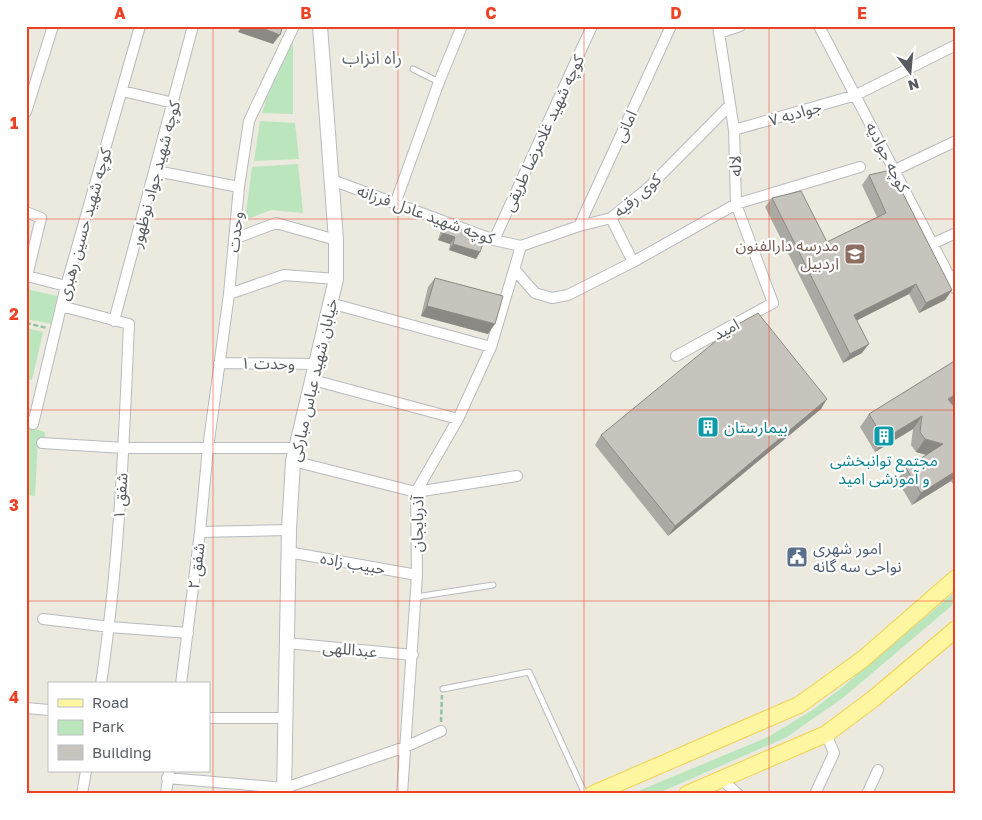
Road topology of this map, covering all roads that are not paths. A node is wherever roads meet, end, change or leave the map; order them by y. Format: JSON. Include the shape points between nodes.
{"nodes":[{"id":1,"x":52,"y":26,"type":"edge"},
{"id":2,"x":140,"y":26,"type":"edge"},
{"id":3,"x":193,"y":26,"type":"edge"},
{"id":4,"x":294,"y":26,"type":"edge"},
{"id":5,"x":320,"y":26,"type":"edge"},
{"id":6,"x":462,"y":26,"type":"edge"},
{"id":7,"x":592,"y":26,"type":"edge"},
{"id":8,"x":671,"y":26,"type":"edge"},
{"id":9,"x":740,"y":26,"type":"edge"},
{"id":10,"x":819,"y":26,"type":"edge"},
{"id":11,"x":719,"y":30,"type":"edge"},
{"id":12,"x":956,"y":45,"type":"edge"},
{"id":13,"x":413,"y":69,"type":"dead end"},
{"id":14,"x":439,"y":82,"type":"junction"},
{"id":15,"x":122,"y":90,"type":"junction"},
{"id":16,"x":856,"y":96,"type":"junction"},
{"id":17,"x":174,"y":103,"type":"junction"},
{"id":18,"x":730,"y":105,"type":"junction"},
{"id":19,"x":26,"y":112,"type":"edge"},
{"id":20,"x":734,"y":130,"type":"junction"},
{"id":21,"x":956,"y":141,"type":"edge"},
{"id":22,"x":860,"y":167,"type":"dead end"},
{"id":23,"x":156,"y":170,"type":"junction"},
{"id":24,"x":895,"y":170,"type":"junction"},
{"id":25,"x":332,"y":180,"type":"junction"},
{"id":26,"x":240,"y":187,"type":"junction"},
{"id":27,"x":395,"y":204,"type":"junction"},
{"id":28,"x":736,"y":204,"type":"junction"},
{"id":29,"x":26,"y":212,"type":"edge"},
{"id":30,"x":611,"y":218,"type":"junction"},
{"id":31,"x":579,"y":226,"type":"junction"},
{"id":32,"x":956,"y":233,"type":"edge"},
{"id":33,"x":234,"y":239,"type":"junction"},
{"id":34,"x":336,"y":240,"type":"junction"},
{"id":35,"x":494,"y":240,"type":"junction"},
{"id":36,"x":932,"y":244,"type":"junction"},
{"id":37,"x":522,"y":246,"type":"junction"},
{"id":38,"x":633,"y":262,"type":"junction"},
{"id":39,"x":515,"y":270,"type":"junction"},
{"id":40,"x":336,"y":279,"type":"junction"},
{"id":41,"x":66,"y":286,"type":"junction"},
{"id":42,"x":956,"y":289,"type":"edge"},
{"id":43,"x":229,"y":294,"type":"junction"},
{"id":44,"x":772,"y":300,"type":"joint"},
{"id":45,"x":330,"y":302,"type":"junction"},
{"id":46,"x":61,"y":306,"type":"junction"},
{"id":47,"x":114,"y":321,"type":"junction"},
{"id":48,"x":491,"y":347,"type":"junction"},
{"id":49,"x":676,"y":356,"type":"dead end"},
{"id":50,"x":219,"y":362,"type":"junction"},
{"id":51,"x":316,"y":364,"type":"junction"},
{"id":52,"x":313,"y":380,"type":"junction"},
{"id":53,"x":458,"y":419,"type":"junction"},
{"id":54,"x":30,"y":422,"type":"edge"},
{"id":55,"x":42,"y":443,"type":"dead end"},
{"id":56,"x":124,"y":448,"type":"junction"},
{"id":57,"x":208,"y":448,"type":"junction"},
{"id":58,"x":294,"y":454,"type":"junction"},
{"id":59,"x":517,"y":476,"type":"dead end"},
{"id":60,"x":416,"y":492,"type":"junction"},
{"id":61,"x":288,"y":530,"type":"junction"},
{"id":62,"x":200,"y":532,"type":"junction"},
{"id":63,"x":288,"y":552,"type":"junction"},
{"id":64,"x":417,"y":575,"type":"junction"},
{"id":65,"x":956,"y":578,"type":"edge"},
{"id":66,"x":492,"y":585,"type":"dead end"},
{"id":67,"x":416,"y":597,"type":"junction"},
{"id":68,"x":43,"y":619,"type":"dead end"},
{"id":69,"x":110,"y":627,"type":"junction"},
{"id":70,"x":956,"y":629,"type":"edge"},
{"id":71,"x":188,"y":633,"type":"junction"},
{"id":72,"x":287,"y":643,"type":"junction"},
{"id":73,"x":413,"y":655,"type":"junction"},
{"id":74,"x":101,"y":682,"type":"edge"},
{"id":75,"x":181,"y":682,"type":"edge"},
{"id":76,"x":442,"y":689,"type":"road end"},
{"id":77,"x":26,"y":708,"type":"edge"},
{"id":78,"x":48,"y":710,"type":"edge"},
{"id":79,"x":210,"y":718,"type":"edge"},
{"id":80,"x":284,"y":718,"type":"junction"},
{"id":81,"x":441,"y":731,"type":"road end"},
{"id":82,"x":826,"y":734,"type":"junction"},
{"id":83,"x":405,"y":747,"type":"junction"},
{"id":84,"x":878,"y":770,"type":"dead end"},
{"id":85,"x":86,"y":772,"type":"edge"},
{"id":86,"x":168,"y":775,"type":"edge"},
{"id":87,"x":720,"y":779,"type":"junction"},
{"id":88,"x":284,"y":791,"type":"edge"},
{"id":89,"x":82,"y":794,"type":"edge"},
{"id":90,"x":166,"y":794,"type":"edge"},
{"id":91,"x":402,"y":794,"type":"edge"},
{"id":92,"x":585,"y":794,"type":"edge"},
{"id":93,"x":593,"y":794,"type":"edge"},
{"id":94,"x":687,"y":794,"type":"edge"},
{"id":95,"x":738,"y":794,"type":"edge"},
{"id":96,"x":815,"y":794,"type":"edge"},
{"id":97,"x":867,"y":794,"type":"edge"}],
"edges":[{"from":1,"to":19,"type":"street"},
{"from":2,"to":15,"type":"street","name":"کوچه شهید حسین رهبری"},
{"from":3,"to":17,"type":"street","name":"کوچه شهید جواد نوظهور"},
{"from":4,"to":26,"type":"street","name":"وحدت","via":[[249,121]]},
{"from":5,"to":25,"type":"street","name":"خیابان شهید عباس مبارکی"},
{"from":6,"to":14,"type":"street"},
{"from":7,"to":35,"type":"street","name":"کوچه شهید غلامرضا طریقی"},
{"from":8,"to":31,"type":"street","name":"امانی"},
{"from":9,"to":11,"type":"street"},
{"from":10,"to":16,"type":"street","name":"کوچه جوادیه"},
{"from":11,"to":18,"type":"street","name":"لاله"},
{"from":12,"to":16,"type":"street","name":"جوادیه ۷"},
{"from":13,"to":14,"type":"lane"},
{"from":14,"to":27,"type":"street"},
{"from":15,"to":17,"type":"street"},
{"from":15,"to":41,"type":"street","name":"کوچه شهید حسین رهبری"},
{"from":16,"to":20,"type":"street","name":"جوادیه ۷"},
{"from":16,"to":24,"type":"street","name":"کوچه جوادیه"},
{"from":17,"to":23,"type":"street","name":"کوچه شهید جواد نوظهور"},
{"from":18,"to":20,"type":"street","name":"لاله"},
{"from":18,"to":30,"type":"street","name":"کوی رقیه","via":[[647,189]]},
{"from":20,"to":28,"type":"street","name":"لاله"},
{"from":21,"to":24,"type":"street"},
{"from":22,"to":28,"type":"street"},
{"from":23,"to":26,"type":"street"},
{"from":23,"to":47,"type":"street","name":"کوچه شهید جواد نوظهور"},
{"from":24,"to":36,"type":"street","name":"کوچه جوادیه"},
{"from":25,"to":27,"type":"street","name":"کوچه شهید عادل فرزانه"},
{"from":25,"to":34,"type":"street","name":"خیابان شهید عباس مبارکی"},
{"from":26,"to":33,"type":"street","name":"وحدت"},
{"from":27,"to":35,"type":"street","name":"کوچه شهید عادل فرزانه"},
{"from":28,"to":38,"type":"street"},
{"from":28,"to":44,"type":"street","name":"لاله"},
{"from":29,"to":41,"type":"street","via":[[41,218],[27,276]]},
{"from":30,"to":31,"type":"street","name":"کوی رقیه"},
{"from":30,"to":38,"type":"street"},
{"from":31,"to":37,"type":"street","name":"کوی رقیه"},
{"from":32,"to":36,"type":"street"},
{"from":33,"to":34,"type":"street","via":[[276,222]]},
{"from":33,"to":43,"type":"street","name":"وحدت"},
{"from":34,"to":40,"type":"street","name":"خیابان شهید عباس مبارکی"},
{"from":35,"to":37,"type":"street","name":"کوچه شهید عادل فرزانه"},
{"from":36,"to":42,"type":"street","name":"کوچه جوادیه"},
{"from":37,"to":39,"type":"street","name":"آذربایجان"},
{"from":38,"to":39,"type":"street","via":[[568,295],[552,298],[535,293]]},
{"from":39,"to":48,"type":"street","name":"آذربایجان"},
{"from":40,"to":43,"type":"street","via":[[284,275]]},
{"from":40,"to":45,"type":"street","name":"خیابان شهید عباس مبارکی"},
{"from":41,"to":46,"type":"street","name":"کوچه شهید حسین رهبری"},
{"from":43,"to":50,"type":"street","name":"وحدت"},
{"from":44,"to":49,"type":"street","name":"امید","via":[[772,305]]},
{"from":45,"to":48,"type":"street"},
{"from":45,"to":51,"type":"street","name":"خیابان شهید عباس مبارکی"},
{"from":46,"to":47,"type":"street"},
{"from":46,"to":54,"type":"street","name":"کوچه شهید حسین رهبری"},
{"from":47,"to":56,"type":"street","name":"شفق ۱","via":[[130,324]]},
{"from":48,"to":53,"type":"street","name":"آذربایجان"},
{"from":50,"to":51,"type":"street","name":"وحدت ۱"},
{"from":50,"to":57,"type":"street","name":"وحدت"},
{"from":51,"to":52,"type":"street","name":"خیابان شهید عباس مبارکی"},
{"from":52,"to":53,"type":"street"},
{"from":52,"to":58,"type":"street","name":"خیابان شهید عباس مبارکی"},
{"from":53,"to":60,"type":"street","name":"آذربایجان"},
{"from":55,"to":56,"type":"street"},
{"from":56,"to":57,"type":"street"},
{"from":56,"to":69,"type":"street","name":"شفق ۱"},
{"from":57,"to":58,"type":"street"},
{"from":57,"to":62,"type":"street","name":"شفق ۲"},
{"from":58,"to":60,"type":"street"},
{"from":58,"to":61,"type":"street","name":"خیابان شهید عباس مبارکی"},
{"from":59,"to":60,"type":"street"},
{"from":60,"to":64,"type":"street","name":"آذربایجان"},
{"from":61,"to":62,"type":"street"},
{"from":61,"to":63,"type":"street","name":"خیابان شهید عباس مبارکی"},
{"from":62,"to":71,"type":"street","name":"شفق ۲"},
{"from":63,"to":64,"type":"street","name":"حبیب زاده"},
{"from":63,"to":72,"type":"street","name":"خیابان شهید عباس مبارکی"},
{"from":64,"to":67,"type":"street","name":"آذربایجان"},
{"from":65,"to":93,"type":"main road","via":[[863,659],[799,705]]},
{"from":66,"to":67,"type":"lane"},
{"from":67,"to":73,"type":"street","name":"آذربایجان"},
{"from":68,"to":69,"type":"street"},
{"from":69,"to":71,"type":"street"},
{"from":69,"to":74,"type":"street","name":"شفق ۱"},
{"from":70,"to":82,"type":"main road"},
{"from":71,"to":75,"type":"street","name":"شفق ۲"},
{"from":72,"to":73,"type":"street","name":"عبداللهی"},
{"from":72,"to":80,"type":"street","name":"خیابان شهید عباس مبارکی"},
{"from":73,"to":83,"type":"street","name":"آذربایجان"},
{"from":76,"to":92,"type":"lane","via":[[529,672]]},
{"from":77,"to":78,"type":"street"},
{"from":79,"to":80,"type":"street"},
{"from":80,"to":88,"type":"street","name":"خیابان شهید عباس مبارکی"},
{"from":81,"to":83,"type":"street"},
{"from":82,"to":87,"type":"main road"},
{"from":82,"to":96,"type":"street","via":[[834,753]]},
{"from":83,"to":88,"type":"street"},
{"from":83,"to":91,"type":"street","name":"آذربایجان"},
{"from":84,"to":97,"type":"street"},
{"from":85,"to":89,"type":"street"},
{"from":86,"to":88,"type":"street"},
{"from":86,"to":90,"type":"street"},
{"from":87,"to":94,"type":"main road"},
{"from":87,"to":95,"type":"street"}]}
